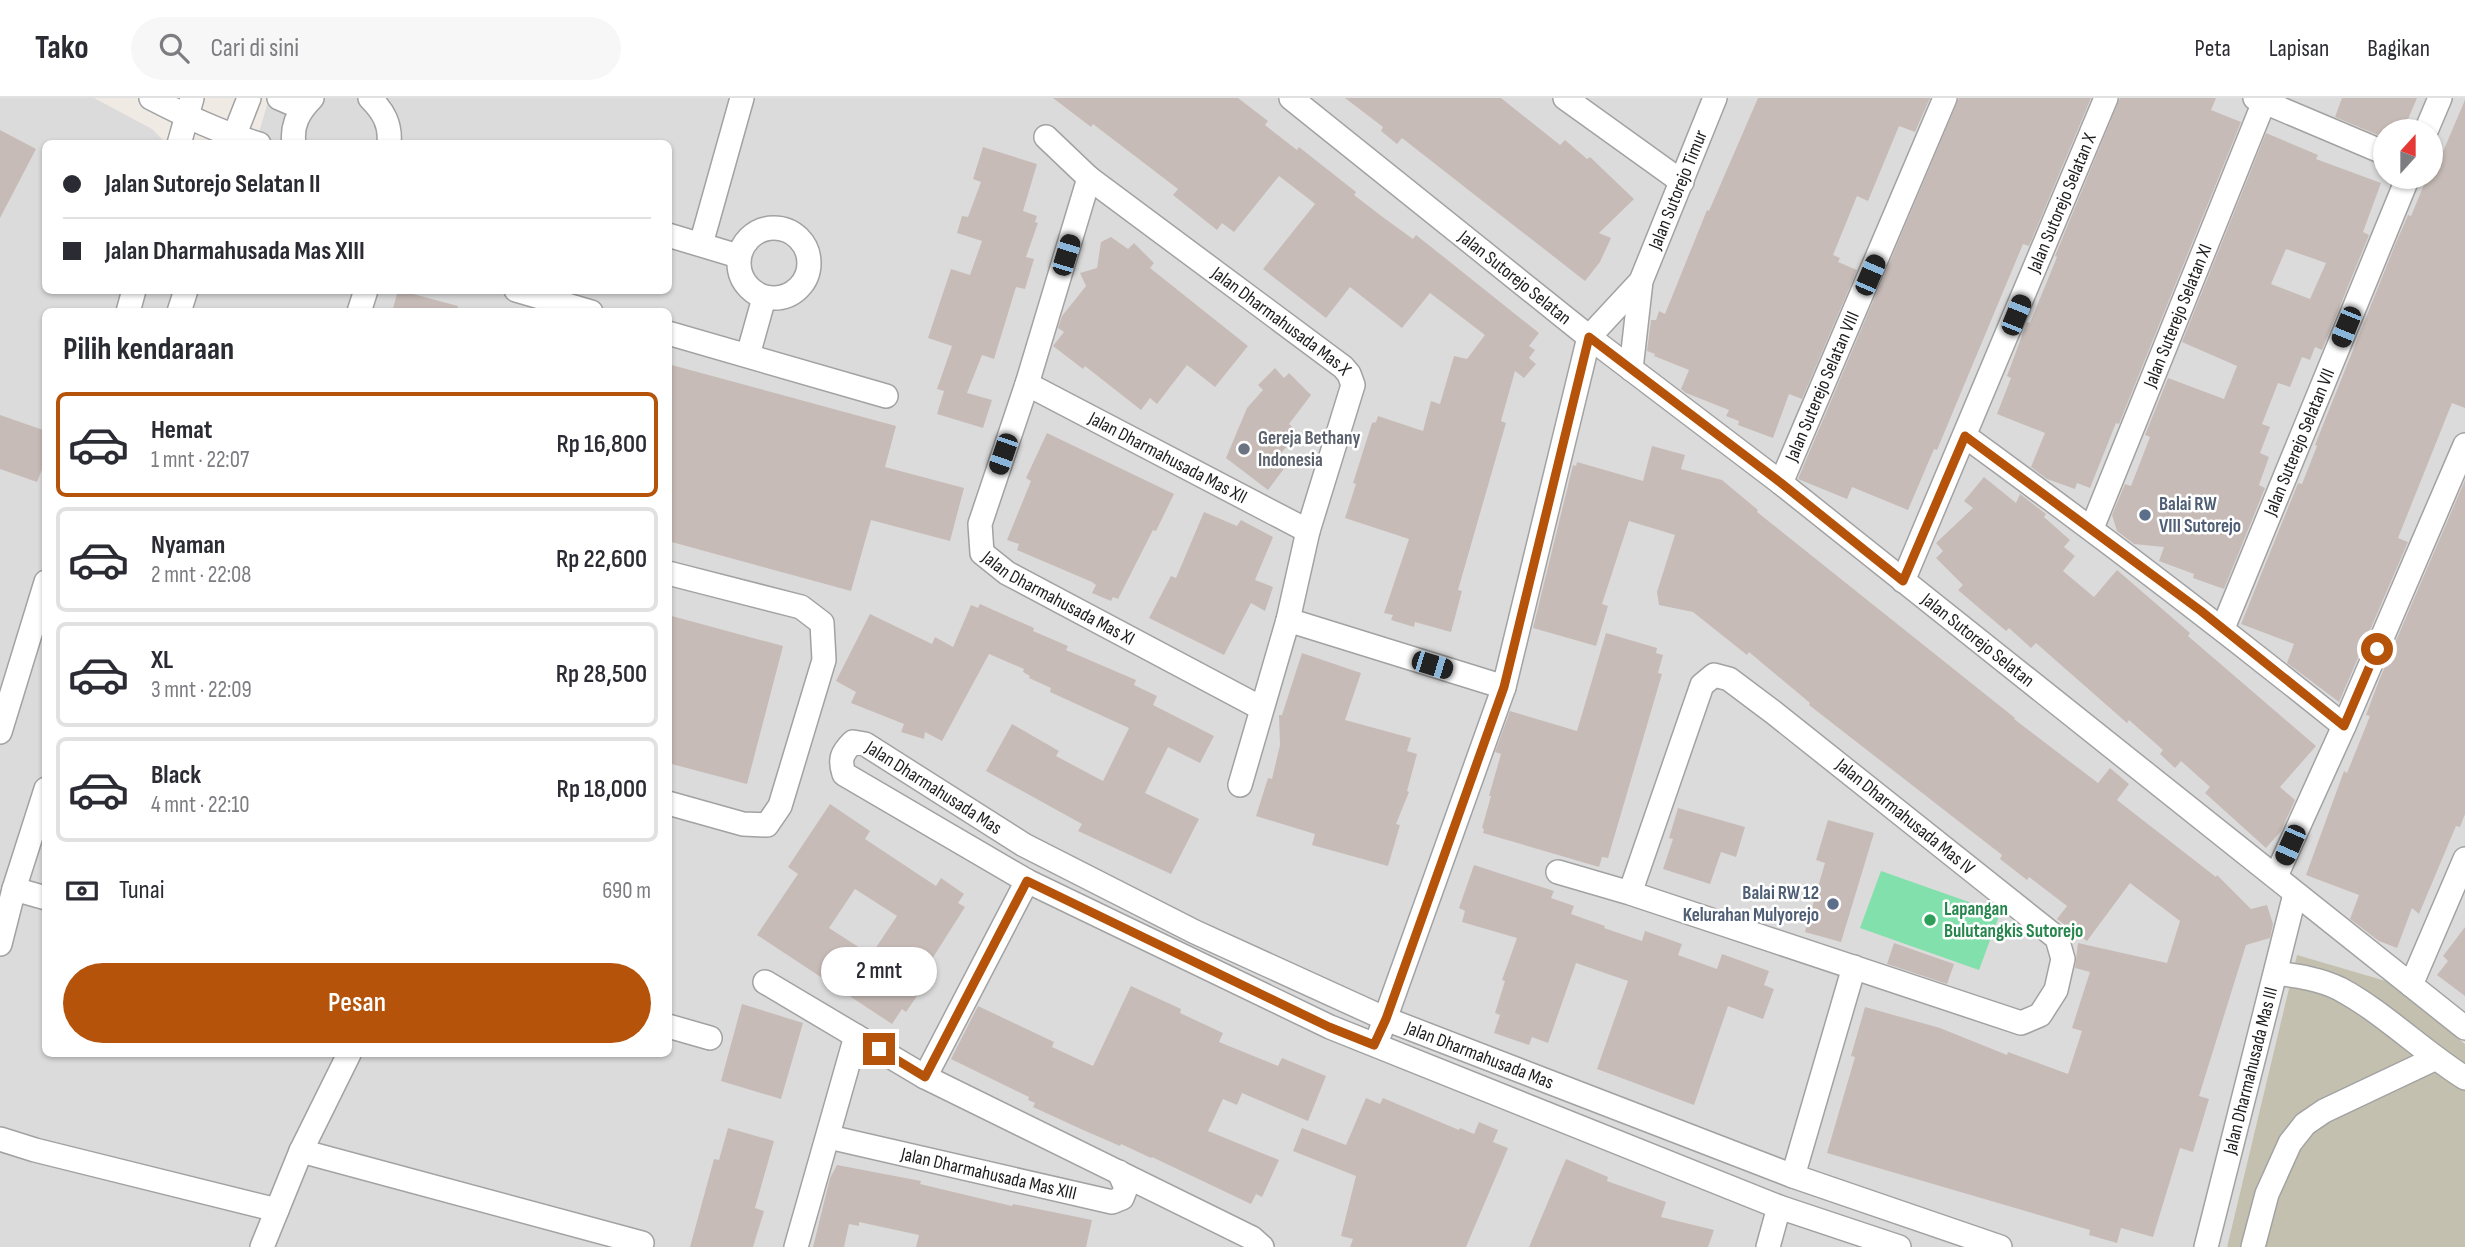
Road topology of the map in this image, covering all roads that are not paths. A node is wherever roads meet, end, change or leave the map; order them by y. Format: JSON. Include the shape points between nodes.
{"nodes":[{"id":1,"x":151,"y":98,"type":"edge"},
{"id":2,"x":249,"y":98,"type":"edge"},
{"id":3,"x":279,"y":98,"type":"edge"},
{"id":4,"x":370,"y":98,"type":"edge"},
{"id":5,"x":742,"y":98,"type":"edge"},
{"id":6,"x":1291,"y":98,"type":"edge"},
{"id":7,"x":1564,"y":98,"type":"edge"},
{"id":8,"x":1715,"y":98,"type":"edge"},
{"id":9,"x":1945,"y":98,"type":"edge"},
{"id":10,"x":2106,"y":98,"type":"edge"},
{"id":11,"x":2440,"y":98,"type":"edge"},
{"id":12,"x":2260,"y":100,"type":"edge"},
{"id":13,"x":307,"y":103,"type":"edge"},
{"id":14,"x":189,"y":107,"type":"edge"},
{"id":15,"x":2431,"y":119,"type":"edge"},
{"id":16,"x":1046,"y":137,"type":"dead end"},
{"id":17,"x":180,"y":140,"type":"edge"},
{"id":18,"x":232,"y":140,"type":"edge"},
{"id":19,"x":294,"y":140,"type":"edge"},
{"id":20,"x":389,"y":140,"type":"edge"},
{"id":21,"x":2373,"y":148,"type":"edge"},
{"id":22,"x":1089,"y":178,"type":"junction"},
{"id":23,"x":1682,"y":182,"type":"junction"},
{"id":24,"x":2403,"y":189,"type":"edge"},
{"id":25,"x":672,"y":236,"type":"edge"},
{"id":26,"x":701,"y":244,"type":"junction"},
{"id":27,"x":738,"y":256,"type":"junction"},
{"id":28,"x":1641,"y":281,"type":"junction"},
{"id":29,"x":530,"y":294,"type":"edge"},
{"id":30,"x":764,"y":298,"type":"junction"},
{"id":31,"x":577,"y":308,"type":"edge"},
{"id":32,"x":672,"y":334,"type":"edge"},
{"id":33,"x":1589,"y":337,"type":"junction"},
{"id":34,"x":748,"y":355,"type":"junction"},
{"id":35,"x":1632,"y":369,"type":"junction"},
{"id":36,"x":1027,"y":384,"type":"junction"},
{"id":37,"x":886,"y":396,"type":"dead end"},
{"id":38,"x":1965,"y":436,"type":"junction"},
{"id":39,"x":2465,"y":445,"type":"edge"},
{"id":40,"x":1781,"y":483,"type":"junction"},
{"id":41,"x":2092,"y":528,"type":"junction"},
{"id":42,"x":1308,"y":531,"type":"junction"},
{"id":43,"x":672,"y":574,"type":"edge"},
{"id":44,"x":1903,"y":581,"type":"junction"},
{"id":45,"x":42,"y":595,"type":"edge"},
{"id":46,"x":1288,"y":620,"type":"junction"},
{"id":47,"x":2223,"y":628,"type":"junction"},
{"id":48,"x":1504,"y":687,"type":"junction"},
{"id":49,"x":1261,"y":708,"type":"junction"},
{"id":50,"x":2344,"y":726,"type":"junction"},
{"id":51,"x":0,"y":732,"type":"edge"},
{"id":52,"x":1240,"y":785,"type":"dead end"},
{"id":53,"x":42,"y":802,"type":"edge"},
{"id":54,"x":672,"y":804,"type":"edge"},
{"id":55,"x":2465,"y":859,"type":"edge"},
{"id":56,"x":1558,"y":872,"type":"dead end"},
{"id":57,"x":2276,"y":876,"type":"junction"},
{"id":58,"x":1027,"y":881,"type":"junction"},
{"id":59,"x":14,"y":889,"type":"junction"},
{"id":60,"x":1630,"y":892,"type":"junction"},
{"id":61,"x":2295,"y":894,"type":"junction"},
{"id":62,"x":42,"y":897,"type":"edge"},
{"id":63,"x":0,"y":944,"type":"edge"},
{"id":64,"x":1854,"y":967,"type":"junction"},
{"id":65,"x":2276,"y":973,"type":"junction"},
{"id":66,"x":765,"y":982,"type":"dead end"},
{"id":67,"x":2411,"y":985,"type":"junction"},
{"id":68,"x":1386,"y":1019,"type":"junction"},
{"id":69,"x":672,"y":1027,"type":"edge"},
{"id":70,"x":2465,"y":1028,"type":"edge"},
{"id":71,"x":856,"y":1036,"type":"junction"},
{"id":72,"x":710,"y":1038,"type":"dead end"},
{"id":73,"x":1374,"y":1045,"type":"junction"},
{"id":74,"x":348,"y":1057,"type":"edge"},
{"id":75,"x":2434,"y":1059,"type":"junction"},
{"id":76,"x":925,"y":1077,"type":"junction"},
{"id":77,"x":2465,"y":1078,"type":"edge"},
{"id":78,"x":829,"y":1137,"type":"junction"},
{"id":79,"x":0,"y":1139,"type":"edge"},
{"id":80,"x":301,"y":1151,"type":"junction"},
{"id":81,"x":1119,"y":1172,"type":"junction"},
{"id":82,"x":1793,"y":1176,"type":"junction"},
{"id":83,"x":1779,"y":1208,"type":"junction"},
{"id":84,"x":277,"y":1210,"type":"junction"},
{"id":85,"x":642,"y":1243,"type":"dead end"},
{"id":86,"x":262,"y":1247,"type":"edge"},
{"id":87,"x":796,"y":1247,"type":"edge"},
{"id":88,"x":1262,"y":1247,"type":"edge"},
{"id":89,"x":1768,"y":1247,"type":"edge"},
{"id":90,"x":1899,"y":1247,"type":"edge"},
{"id":91,"x":2000,"y":1247,"type":"edge"},
{"id":92,"x":2206,"y":1247,"type":"edge"},
{"id":93,"x":2253,"y":1247,"type":"edge"}],
"edges":[{"from":1,"to":14,"type":"street"},
{"from":2,"to":18,"type":"street"},
{"from":3,"to":13,"type":"street"},
{"from":4,"to":20,"type":"street","via":[[382,109]]},
{"from":5,"to":26,"type":"street"},
{"from":6,"to":33,"type":"street","name":"Jalan Sutorejo Selatan"},
{"from":7,"to":23,"type":"street"},
{"from":8,"to":23,"type":"street","name":"Jalan Sutorejo Timur"},
{"from":9,"to":40,"type":"street","name":"Jalan Suterejo Selatan VIII"},
{"from":10,"to":38,"type":"street","name":"Jalan Sutorejo Selatan X"},
{"from":11,"to":15,"type":"street"},
{"from":12,"to":21,"type":"street"},
{"from":12,"to":41,"type":"street","name":"Jalan Suterejo Selatan XI"},
{"from":13,"to":19,"type":"street","via":[[295,122]]},
{"from":14,"to":17,"type":"street"},
{"from":14,"to":18,"type":"street"},
{"from":16,"to":22,"type":"street","name":"Jalan Dharmahusada Mas X"},
{"from":22,"to":36,"type":"street","name":"Jalan Dharmahusada Mas XI"},
{"from":22,"to":42,"type":"street","name":"Jalan Dharmahusada Mas X","via":[[1349,374],[1353,385]]},
{"from":23,"to":28,"type":"street","name":"Jalan Sutorejo Timur"},
{"from":24,"to":47,"type":"street","name":"Jalan Suterejo Selatan VII"},
{"from":25,"to":26,"type":"street"},
{"from":26,"to":27,"type":"street"},
{"from":27,"to":30,"type":"street","via":[[740,277]]},
{"from":27,"to":30,"type":"street","via":[[743,244],[761,230],[785,229],[804,244],[809,268],[799,289],[777,299]]},
{"from":28,"to":33,"type":"street","name":"Jalan Sutorejo Timur"},
{"from":28,"to":35,"type":"street","name":"Jalan Sutorejo Timur"},
{"from":29,"to":31,"type":"street"},
{"from":30,"to":34,"type":"street"},
{"from":32,"to":34,"type":"street"},
{"from":33,"to":35,"type":"street","name":"Jalan Sutorejo Selatan"},
{"from":33,"to":48,"type":"street"},
{"from":34,"to":37,"type":"street"},
{"from":35,"to":40,"type":"street","name":"Jalan Sutorejo Selatan"},
{"from":36,"to":42,"type":"street","name":"Jalan Dharmahusada Mas XII"},
{"from":36,"to":49,"type":"street","name":"Jalan Dharmahusada Mas XI","via":[[980,524],[982,553],[1007,573]]},
{"from":38,"to":41,"type":"street"},
{"from":38,"to":44,"type":"street","name":"Jalan Sutorejo Selatan X"},
{"from":39,"to":50,"type":"street"},
{"from":40,"to":44,"type":"street","name":"Jalan Sutorejo Selatan"},
{"from":41,"to":47,"type":"street"},
{"from":42,"to":46,"type":"street","name":"Jalan Dharmahusada Mas X"},
{"from":43,"to":54,"type":"street","via":[[801,607],[822,623],[824,660],[780,806],[767,825],[743,824]]},
{"from":44,"to":57,"type":"street","name":"Jalan Sutorejo Selatan"},
{"from":45,"to":51,"type":"street"},
{"from":46,"to":48,"type":"street"},
{"from":46,"to":49,"type":"street","name":"Jalan Dharmahusada Mas X"},
{"from":47,"to":50,"type":"street"},
{"from":48,"to":68,"type":"street"},
{"from":49,"to":52,"type":"street","name":"Jalan Dharmahusada Mas X"},
{"from":50,"to":57,"type":"street"},
{"from":53,"to":59,"type":"street"},
{"from":55,"to":67,"type":"street"},
{"from":56,"to":60,"type":"street","name":"Jalan Dharmahusada Mas IV"},
{"from":57,"to":61,"type":"street","name":"Jalan Sutorejo Selatan"},
{"from":58,"to":68,"type":"street","name":"Jalan Dharmahusada Mas","via":[[844,774],[843,752],[853,742],[866,744],[1024,845],[1195,932]]},
{"from":58,"to":73,"type":"street","name":"Jalan Dharmahusada Mas"},
{"from":58,"to":76,"type":"street"},
{"from":59,"to":62,"type":"street"},
{"from":59,"to":63,"type":"street"},
{"from":60,"to":64,"type":"street","name":"Jalan Dharmahusada Mas IV"},
{"from":60,"to":64,"type":"street","name":"Jalan Dharmahusada Mas IV","via":[[1702,685],[1714,675],[1729,679],[2057,938],[2063,959],[2056,990],[2040,1015],[2021,1023]]},
{"from":61,"to":65,"type":"street","name":"Jalan Dharmahusada Mas III"},
{"from":61,"to":67,"type":"street","name":"Jalan Sutorejo Selatan"},
{"from":64,"to":82,"type":"street"},
{"from":65,"to":75,"type":"street","via":[[2338,988]]},
{"from":65,"to":92,"type":"street","name":"Jalan Dharmahusada Mas III"},
{"from":66,"to":71,"type":"street","name":"Jalan Dharmahusada Mas XIII"},
{"from":67,"to":70,"type":"street","name":"Jalan Sutorejo Selatan"},
{"from":68,"to":73,"type":"street"},
{"from":68,"to":82,"type":"street","name":"Jalan Dharmahusada Mas"},
{"from":69,"to":72,"type":"street"},
{"from":71,"to":76,"type":"street","name":"Jalan Dharmahusada Mas XIII"},
{"from":71,"to":78,"type":"street"},
{"from":73,"to":83,"type":"street","name":"Jalan Dharmahusada Mas"},
{"from":74,"to":80,"type":"street"},
{"from":75,"to":77,"type":"street"},
{"from":75,"to":93,"type":"street","via":[[2305,1124],[2290,1143],[2267,1194]]},
{"from":76,"to":81,"type":"street","name":"Jalan Dharmahusada Mas XIII"},
{"from":78,"to":81,"type":"street","name":"Jalan Dharmahusada Mas XIII","via":[[1112,1202],[1122,1198],[1126,1188]]},
{"from":78,"to":87,"type":"street"},
{"from":79,"to":84,"type":"street"},
{"from":80,"to":84,"type":"street"},
{"from":80,"to":85,"type":"street"},
{"from":81,"to":88,"type":"street","name":"Jalan Dharmahusada Mas XIII"},
{"from":82,"to":91,"type":"street","name":"Jalan Dharmahusada Mas"},
{"from":83,"to":89,"type":"street"},
{"from":83,"to":90,"type":"street","name":"Jalan Dharmahusada Mas"},
{"from":84,"to":86,"type":"street"}]}
